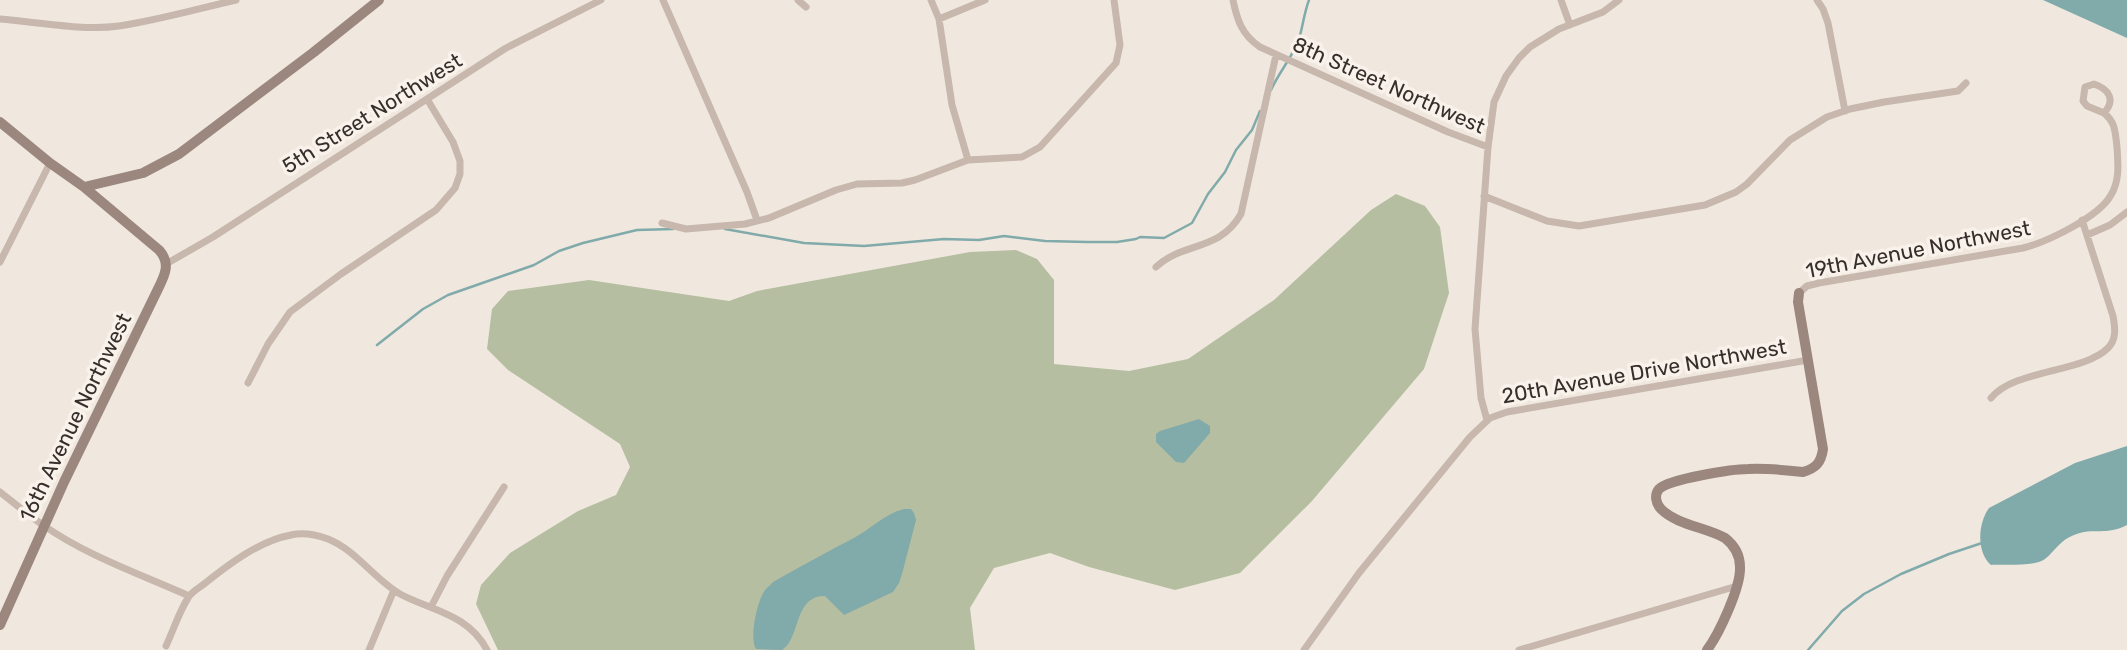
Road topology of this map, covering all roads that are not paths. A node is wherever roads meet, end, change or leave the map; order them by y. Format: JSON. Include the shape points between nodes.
{"nodes":[{"id":1,"x":236,"y":0,"type":"edge"},
{"id":2,"x":379,"y":0,"type":"edge"},
{"id":3,"x":601,"y":0,"type":"edge"},
{"id":4,"x":663,"y":0,"type":"edge"},
{"id":5,"x":798,"y":0,"type":"edge"},
{"id":6,"x":930,"y":0,"type":"edge"},
{"id":7,"x":985,"y":0,"type":"edge"},
{"id":8,"x":1114,"y":0,"type":"edge"},
{"id":9,"x":1233,"y":0,"type":"edge"},
{"id":10,"x":1561,"y":0,"type":"edge"},
{"id":11,"x":1619,"y":0,"type":"edge"},
{"id":12,"x":1817,"y":0,"type":"edge"},
{"id":13,"x":806,"y":7,"type":"dead end"},
{"id":14,"x":0,"y":19,"type":"edge"},
{"id":15,"x":939,"y":19,"type":"junction"},
{"id":16,"x":1570,"y":25,"type":"junction"},
{"id":17,"x":1276,"y":55,"type":"junction"},
{"id":18,"x":1966,"y":83,"type":"dead end"},
{"id":19,"x":427,"y":99,"type":"junction"},
{"id":20,"x":1845,"y":111,"type":"junction"},
{"id":21,"x":2104,"y":113,"type":"junction"},
{"id":22,"x":0,"y":122,"type":"edge"},
{"id":23,"x":1488,"y":147,"type":"junction"},
{"id":24,"x":968,"y":160,"type":"junction"},
{"id":25,"x":50,"y":163,"type":"junction"},
{"id":26,"x":84,"y":187,"type":"junction"},
{"id":27,"x":1484,"y":196,"type":"junction"},
{"id":28,"x":2127,"y":212,"type":"edge"},
{"id":29,"x":757,"y":220,"type":"junction"},
{"id":30,"x":2082,"y":220,"type":"junction"},
{"id":31,"x":662,"y":223,"type":"dead end"},
{"id":32,"x":2087,"y":235,"type":"junction"},
{"id":33,"x":0,"y":262,"type":"edge"},
{"id":34,"x":166,"y":264,"type":"junction"},
{"id":35,"x":1156,"y":267,"type":"dead end"},
{"id":36,"x":1799,"y":293,"type":"joint"},
{"id":37,"x":1808,"y":360,"type":"junction"},
{"id":38,"x":248,"y":383,"type":"dead end"},
{"id":39,"x":1991,"y":398,"type":"dead end"},
{"id":40,"x":1487,"y":421,"type":"junction"},
{"id":41,"x":504,"y":487,"type":"dead end"},
{"id":42,"x":0,"y":492,"type":"edge"},
{"id":43,"x":44,"y":526,"type":"junction"},
{"id":44,"x":1737,"y":586,"type":"junction"},
{"id":45,"x":394,"y":590,"type":"junction"},
{"id":46,"x":189,"y":596,"type":"junction"},
{"id":47,"x":431,"y":607,"type":"junction"},
{"id":48,"x":1,"y":622,"type":"edge"},
{"id":49,"x":166,"y":646,"type":"dead end"},
{"id":50,"x":369,"y":650,"type":"edge"},
{"id":51,"x":487,"y":650,"type":"edge"},
{"id":52,"x":1304,"y":650,"type":"edge"},
{"id":53,"x":1519,"y":650,"type":"edge"},
{"id":54,"x":1707,"y":650,"type":"edge"}],
"edges":[{"from":1,"to":14,"type":"street","via":[[118,26]]},
{"from":2,"to":26,"type":"street","via":[[179,154],[142,173]]},
{"from":3,"to":19,"type":"street","name":"5th Street Northwest","via":[[506,48]]},
{"from":4,"to":29,"type":"street"},
{"from":5,"to":13,"type":"street"},
{"from":6,"to":15,"type":"street"},
{"from":7,"to":15,"type":"street"},
{"from":8,"to":24,"type":"street","via":[[1120,45],[1112,70],[1032,153]]},
{"from":9,"to":17,"type":"street","name":"8th Street Northwest","via":[[1246,36]]},
{"from":10,"to":16,"type":"street"},
{"from":11,"to":16,"type":"street"},
{"from":12,"to":20,"type":"street","via":[[1828,23]]},
{"from":15,"to":24,"type":"street","via":[[952,105]]},
{"from":16,"to":23,"type":"street","via":[[1518,58],[1494,102]]},
{"from":17,"to":23,"type":"street","name":"8th Street Northwest"},
{"from":17,"to":35,"type":"street","via":[[1241,214],[1211,243],[1164,259]]},
{"from":18,"to":20,"type":"street","via":[[1958,91]]},
{"from":19,"to":34,"type":"street","name":"5th Street Northwest"},
{"from":19,"to":38,"type":"street","via":[[460,160],[455,188],[436,210],[290,312]]},
{"from":20,"to":27,"type":"street","via":[[1801,132],[1747,184],[1705,205],[1579,226],[1547,221]]},
{"from":21,"to":21,"type":"street","name":"19th Avenue Northwest","via":[[2110,107],[2107,90],[2094,83],[2085,87],[2083,101]]},
{"from":21,"to":30,"type":"street","name":"19th Avenue Northwest","via":[[2115,125],[2117,182],[2109,199]]},
{"from":22,"to":25,"type":"street"},
{"from":23,"to":27,"type":"street"},
{"from":24,"to":29,"type":"street","via":[[915,180],[856,184]]},
{"from":25,"to":26,"type":"street"},
{"from":25,"to":33,"type":"street"},
{"from":26,"to":34,"type":"street","via":[[159,250]]},
{"from":27,"to":40,"type":"street","via":[[1475,328]]},
{"from":28,"to":32,"type":"street"},
{"from":29,"to":31,"type":"street","via":[[686,229]]},
{"from":30,"to":32,"type":"street"},
{"from":30,"to":36,"type":"street","name":"19th Avenue Northwest","via":[[2033,245],[1819,283]]},
{"from":32,"to":39,"type":"street","via":[[2115,324],[2113,341],[2101,353],[2006,386]]},
{"from":34,"to":43,"type":"street","name":"16th Avenue Northwest","via":[[165,275]]},
{"from":36,"to":37,"type":"street"},
{"from":37,"to":40,"type":"street","name":"20th Avenue Drive Northwest","via":[[1507,412]]},
{"from":37,"to":44,"type":"street","via":[[1823,449],[1816,466],[1802,472],[1745,469],[1712,474],[1668,484],[1657,494],[1659,506],[1673,517],[1731,544],[1740,566]]},
{"from":40,"to":52,"type":"street","name":"20th Avenue Drive Northwest","via":[[1359,573]]},
{"from":41,"to":47,"type":"street"},
{"from":42,"to":43,"type":"street"},
{"from":43,"to":46,"type":"street"},
{"from":43,"to":48,"type":"street","name":"16th Avenue Northwest"},
{"from":44,"to":53,"type":"street"},
{"from":44,"to":54,"type":"street"},
{"from":45,"to":46,"type":"street","via":[[337,543],[297,534],[278,538],[230,563]]},
{"from":45,"to":47,"type":"street"},
{"from":45,"to":50,"type":"street"},
{"from":46,"to":49,"type":"street"},
{"from":47,"to":51,"type":"street","via":[[459,620]]}]}
